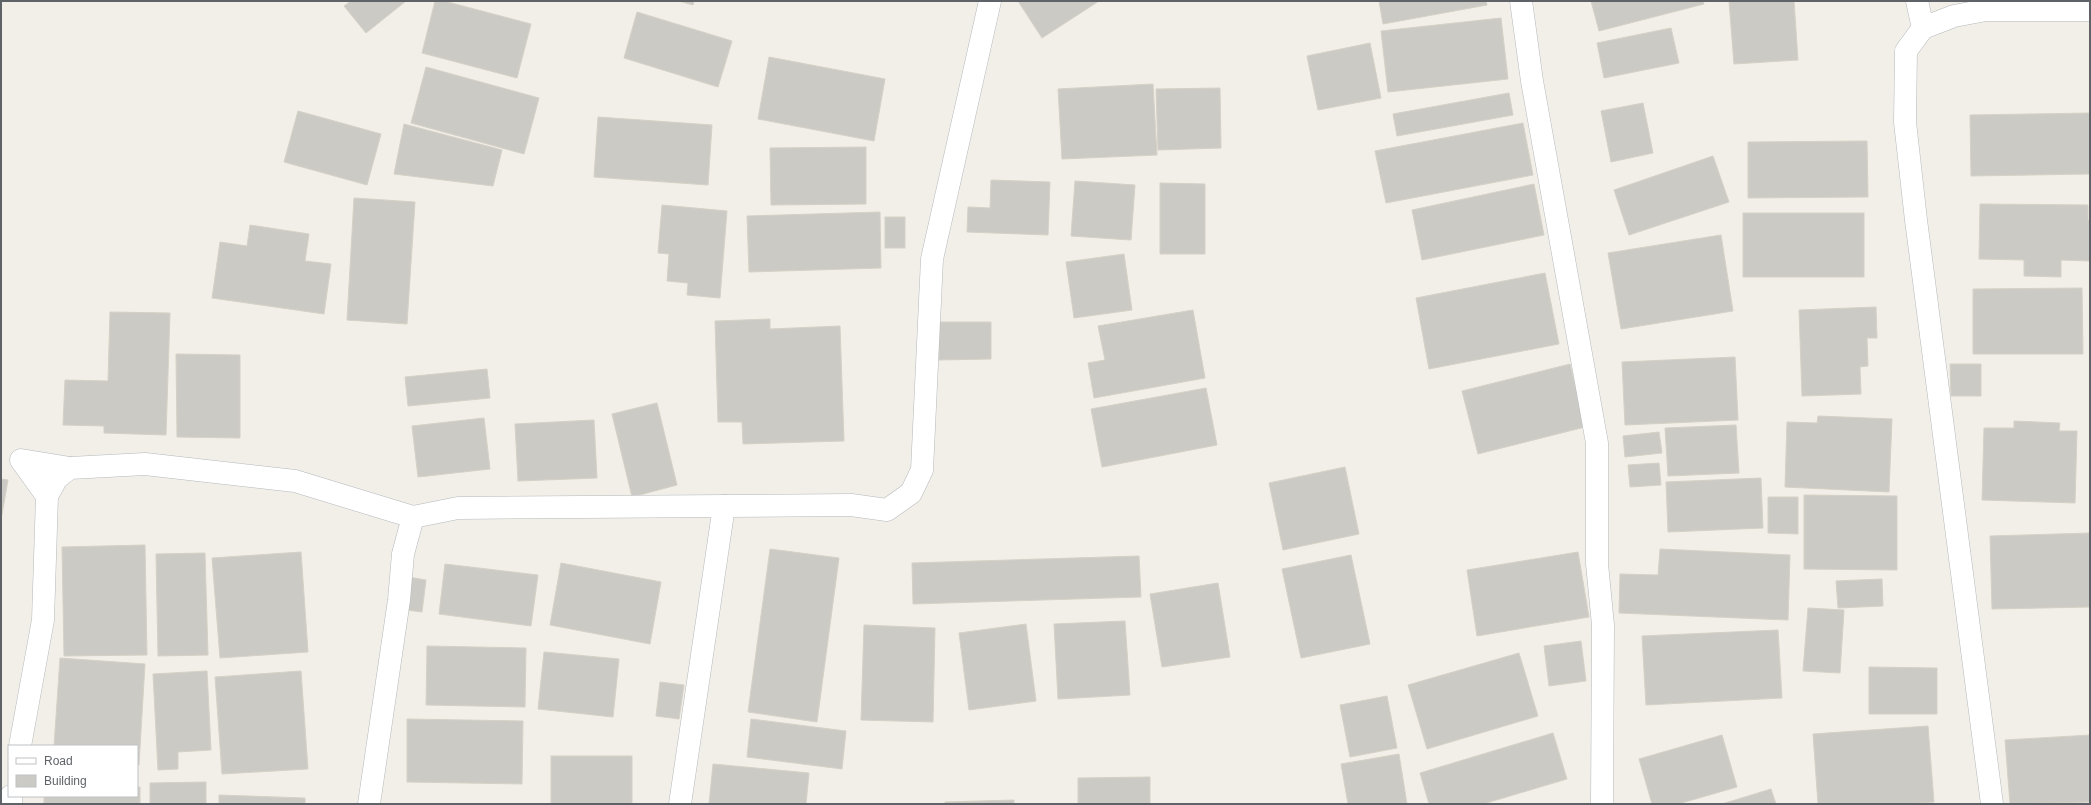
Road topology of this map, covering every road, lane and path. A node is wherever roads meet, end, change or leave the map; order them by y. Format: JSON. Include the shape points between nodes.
{"nodes":[{"id":1,"x":990,"y":1,"type":"edge"},
{"id":2,"x":1521,"y":1,"type":"edge"},
{"id":3,"x":1917,"y":1,"type":"edge"},
{"id":4,"x":2090,"y":10,"type":"edge"},
{"id":5,"x":1923,"y":28,"type":"junction"},
{"id":6,"x":70,"y":468,"type":"junction"},
{"id":7,"x":47,"y":496,"type":"junction"},
{"id":8,"x":724,"y":506,"type":"junction"},
{"id":9,"x":413,"y":517,"type":"junction"},
{"id":10,"x":20,"y":745,"type":"edge"},
{"id":11,"x":369,"y":804,"type":"edge"},
{"id":12,"x":680,"y":804,"type":"edge"},
{"id":13,"x":1602,"y":804,"type":"edge"},
{"id":14,"x":1992,"y":804,"type":"edge"}],
"edges":[{"from":1,"to":8,"type":"street","via":[[932,259],[922,470],[911,493],[887,510],[851,506]]},
{"from":2,"to":13,"type":"street","via":[[1597,443],[1597,564],[1603,626]]},
{"from":3,"to":5,"type":"street"},
{"from":4,"to":5,"type":"street","via":[[1986,10],[1954,16]]},
{"from":5,"to":14,"type":"street","via":[[1906,51],[1905,122]]},
{"from":6,"to":7,"type":"street","via":[[57,478]]},
{"from":6,"to":7,"type":"street","via":[[21,460]]},
{"from":6,"to":9,"type":"street","via":[[145,464],[295,481]]},
{"from":7,"to":10,"type":"street","via":[[43,620]]},
{"from":8,"to":9,"type":"street","via":[[458,508]]},
{"from":8,"to":12,"type":"street"},
{"from":9,"to":11,"type":"street","via":[[403,554],[399,600]]}]}
